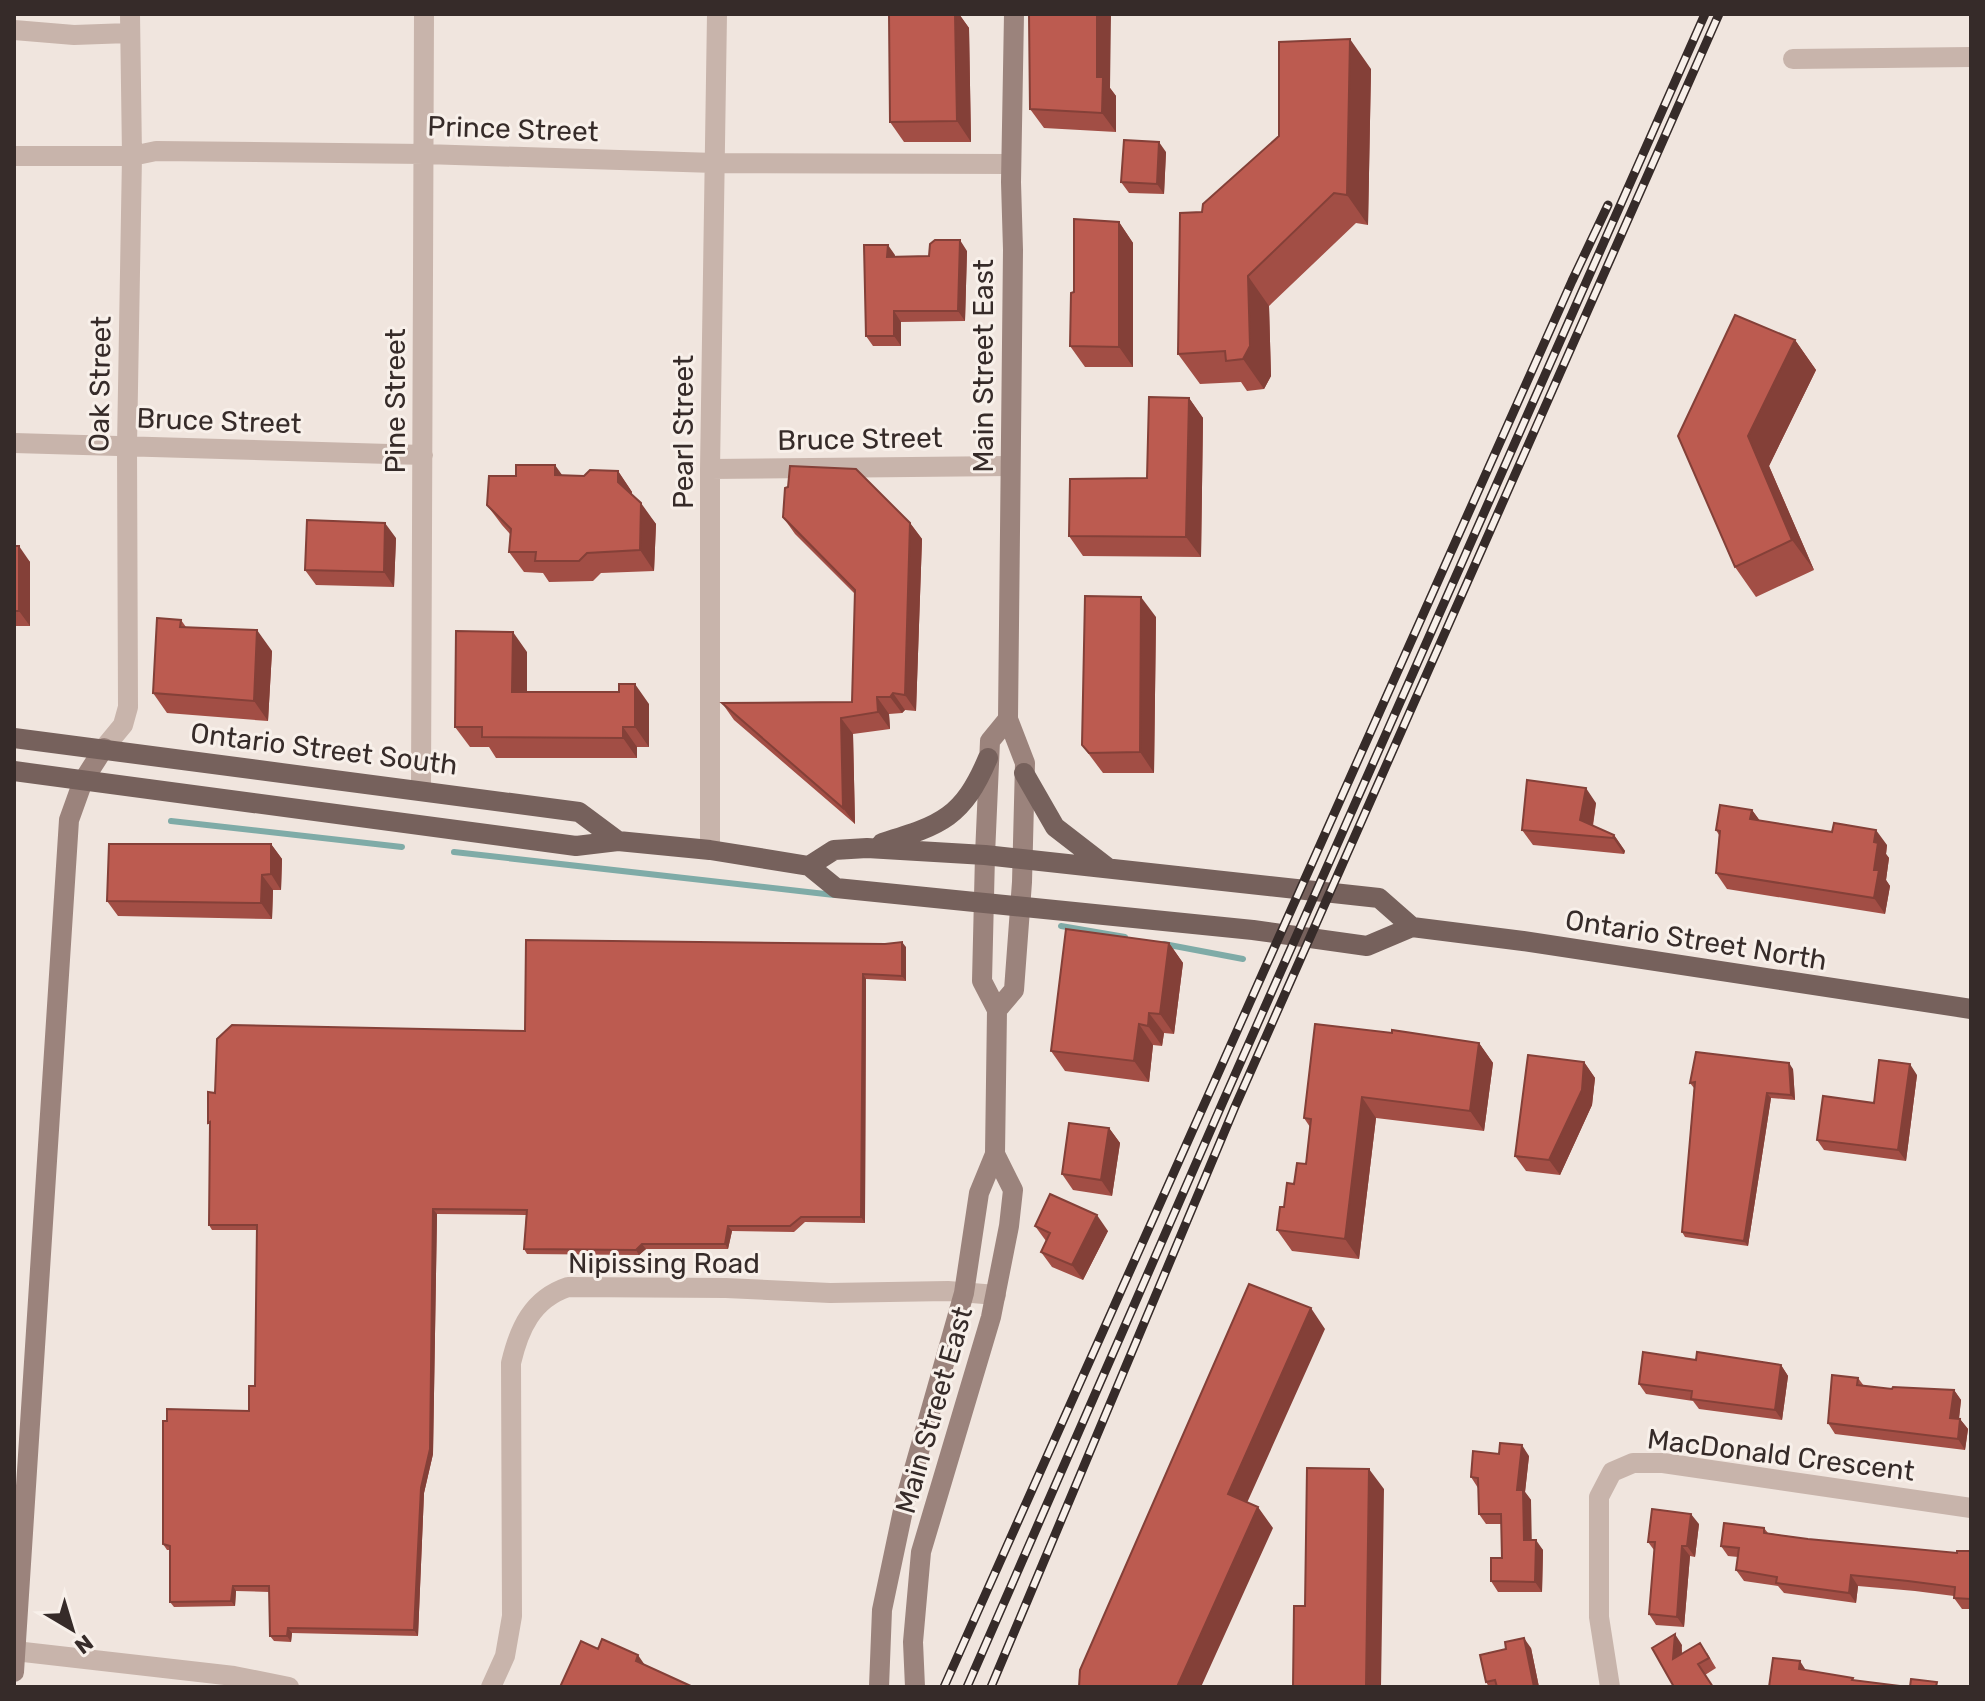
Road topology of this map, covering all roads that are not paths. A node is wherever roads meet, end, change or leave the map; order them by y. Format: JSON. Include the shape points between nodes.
{"nodes":[{"id":1,"x":424,"y":14,"type":"edge"},
{"id":2,"x":717,"y":14,"type":"edge"},
{"id":3,"x":1014,"y":14,"type":"edge"},
{"id":4,"x":130,"y":24,"type":"edge"},
{"id":5,"x":14,"y":30,"type":"edge"},
{"id":6,"x":1971,"y":57,"type":"edge"},
{"id":7,"x":1793,"y":59,"type":"dead end"},
{"id":8,"x":424,"y":154,"type":"junction"},
{"id":9,"x":14,"y":156,"type":"edge"},
{"id":10,"x":132,"y":156,"type":"junction"},
{"id":11,"x":715,"y":163,"type":"junction"},
{"id":12,"x":1011,"y":164,"type":"junction"},
{"id":13,"x":14,"y":443,"type":"edge"},
{"id":14,"x":127,"y":446,"type":"junction"},
{"id":15,"x":423,"y":455,"type":"junction"},
{"id":16,"x":1010,"y":466,"type":"junction"},
{"id":17,"x":710,"y":469,"type":"junction"},
{"id":18,"x":1008,"y":719,"type":"junction"},
{"id":19,"x":14,"y":738,"type":"edge"},
{"id":20,"x":104,"y":748,"type":"junction"},
{"id":21,"x":988,"y":758,"type":"junction"},
{"id":22,"x":14,"y":771,"type":"edge"},
{"id":23,"x":1024,"y":773,"type":"junction"},
{"id":24,"x":83,"y":781,"type":"junction"},
{"id":25,"x":421,"y":789,"type":"junction"},
{"id":26,"x":618,"y":841,"type":"junction"},
{"id":27,"x":867,"y":848,"type":"junction"},
{"id":28,"x":710,"y":850,"type":"junction"},
{"id":29,"x":985,"y":855,"type":"junction"},
{"id":30,"x":1023,"y":861,"type":"junction"},
{"id":31,"x":809,"y":866,"type":"junction"},
{"id":32,"x":1108,"y":868,"type":"junction"},
{"id":33,"x":983,"y":903,"type":"junction"},
{"id":34,"x":1020,"y":907,"type":"junction"},
{"id":35,"x":1412,"y":927,"type":"junction"},
{"id":36,"x":1971,"y":1009,"type":"edge"},
{"id":37,"x":997,"y":1010,"type":"junction"},
{"id":38,"x":995,"y":1154,"type":"junction"},
{"id":39,"x":964,"y":1293,"type":"junction"},
{"id":40,"x":996,"y":1295,"type":"junction"},
{"id":41,"x":1971,"y":1508,"type":"edge"},
{"id":42,"x":15,"y":1651,"type":"edge"},
{"id":43,"x":14,"y":1672,"type":"edge"},
{"id":44,"x":289,"y":1687,"type":"edge"},
{"id":45,"x":491,"y":1687,"type":"edge"},
{"id":46,"x":879,"y":1687,"type":"edge"},
{"id":47,"x":915,"y":1687,"type":"edge"},
{"id":48,"x":1610,"y":1687,"type":"edge"}],
"edges":[{"from":1,"to":8,"type":"street","name":"Pine Street"},
{"from":2,"to":11,"type":"street","name":"Pearl Street"},
{"from":3,"to":12,"type":"main road","name":"Main Street East"},
{"from":4,"to":5,"type":"street","via":[[74,35]]},
{"from":4,"to":10,"type":"street","name":"Oak Street"},
{"from":6,"to":7,"type":"street"},
{"from":8,"to":10,"type":"street","name":"Prince Street","via":[[156,151]]},
{"from":8,"to":11,"type":"street","name":"Prince Street"},
{"from":8,"to":15,"type":"street","name":"Pine Street"},
{"from":9,"to":10,"type":"street","name":"Prince Street"},
{"from":10,"to":14,"type":"street","name":"Oak Street"},
{"from":11,"to":12,"type":"street","name":"Prince Street"},
{"from":11,"to":17,"type":"street","name":"Pearl Street"},
{"from":12,"to":16,"type":"main road","name":"Main Street East"},
{"from":13,"to":14,"type":"street","name":"Bruce Street"},
{"from":14,"to":15,"type":"street","name":"Bruce Street"},
{"from":14,"to":20,"type":"street","name":"Oak Street","via":[[128,707],[123,725]]},
{"from":15,"to":25,"type":"street","name":"Pine Street"},
{"from":16,"to":17,"type":"street","name":"Bruce Street"},
{"from":16,"to":18,"type":"main road","name":"Main Street East"},
{"from":17,"to":28,"type":"street","name":"Pearl Street"},
{"from":18,"to":21,"type":"main road","name":"Main Street East","via":[[990,741]]},
{"from":18,"to":23,"type":"main road","name":"Main Street East"},
{"from":19,"to":20,"type":"main road","name":"Ontario Street South"},
{"from":20,"to":24,"type":"main road"},
{"from":20,"to":25,"type":"main road","name":"Ontario Street South"},
{"from":21,"to":27,"type":"main road","via":[[975,789],[954,814],[926,830]]},
{"from":21,"to":29,"type":"main road","name":"Main Street East"},
{"from":22,"to":24,"type":"main road"},
{"from":23,"to":30,"type":"main road","name":"Main Street East"},
{"from":23,"to":32,"type":"main road","via":[[1055,827]]},
{"from":24,"to":26,"type":"main road","via":[[576,846]]},
{"from":24,"to":42,"type":"main road","via":[[69,820]]},
{"from":25,"to":26,"type":"main road","name":"Ontario Street South","via":[[579,812]]},
{"from":26,"to":28,"type":"main road"},
{"from":27,"to":29,"type":"main road"},
{"from":27,"to":31,"type":"main road","via":[[834,850]]},
{"from":28,"to":31,"type":"main road"},
{"from":29,"to":30,"type":"main road"},
{"from":29,"to":33,"type":"main road","name":"Main Street East"},
{"from":30,"to":32,"type":"main road"},
{"from":30,"to":34,"type":"main road","name":"Main Street East"},
{"from":31,"to":33,"type":"main road","via":[[836,888]]},
{"from":32,"to":35,"type":"main road","via":[[1379,898]]},
{"from":33,"to":34,"type":"main road"},
{"from":33,"to":37,"type":"main road","name":"Main Street East","via":[[982,981]]},
{"from":34,"to":35,"type":"main road","via":[[1367,946]]},
{"from":34,"to":37,"type":"main road","name":"Main Street East","via":[[1014,990]]},
{"from":35,"to":36,"type":"main road","name":"Ontario Street North"},
{"from":37,"to":38,"type":"main road","name":"Main Street East"},
{"from":38,"to":39,"type":"main road","name":"Main Street East","via":[[979,1193]]},
{"from":38,"to":40,"type":"main road","name":"Main Street East","via":[[1013,1190]]},
{"from":39,"to":40,"type":"street","name":"Nipissing Road"},
{"from":39,"to":45,"type":"street","name":"Nipissing Road","via":[[568,1287],[544,1298],[517,1340],[511,1363],[512,1616],[505,1656]]},
{"from":39,"to":46,"type":"main road","name":"Main Street East","via":[[905,1501],[882,1610]]},
{"from":40,"to":47,"type":"main road","name":"Main Street East","via":[[921,1552]]},
{"from":41,"to":48,"type":"street","name":"MacDonald Crescent","via":[[1663,1463],[1633,1463],[1612,1472],[1599,1497],[1599,1617]]},
{"from":42,"to":43,"type":"main road"},
{"from":42,"to":44,"type":"street"}]}
